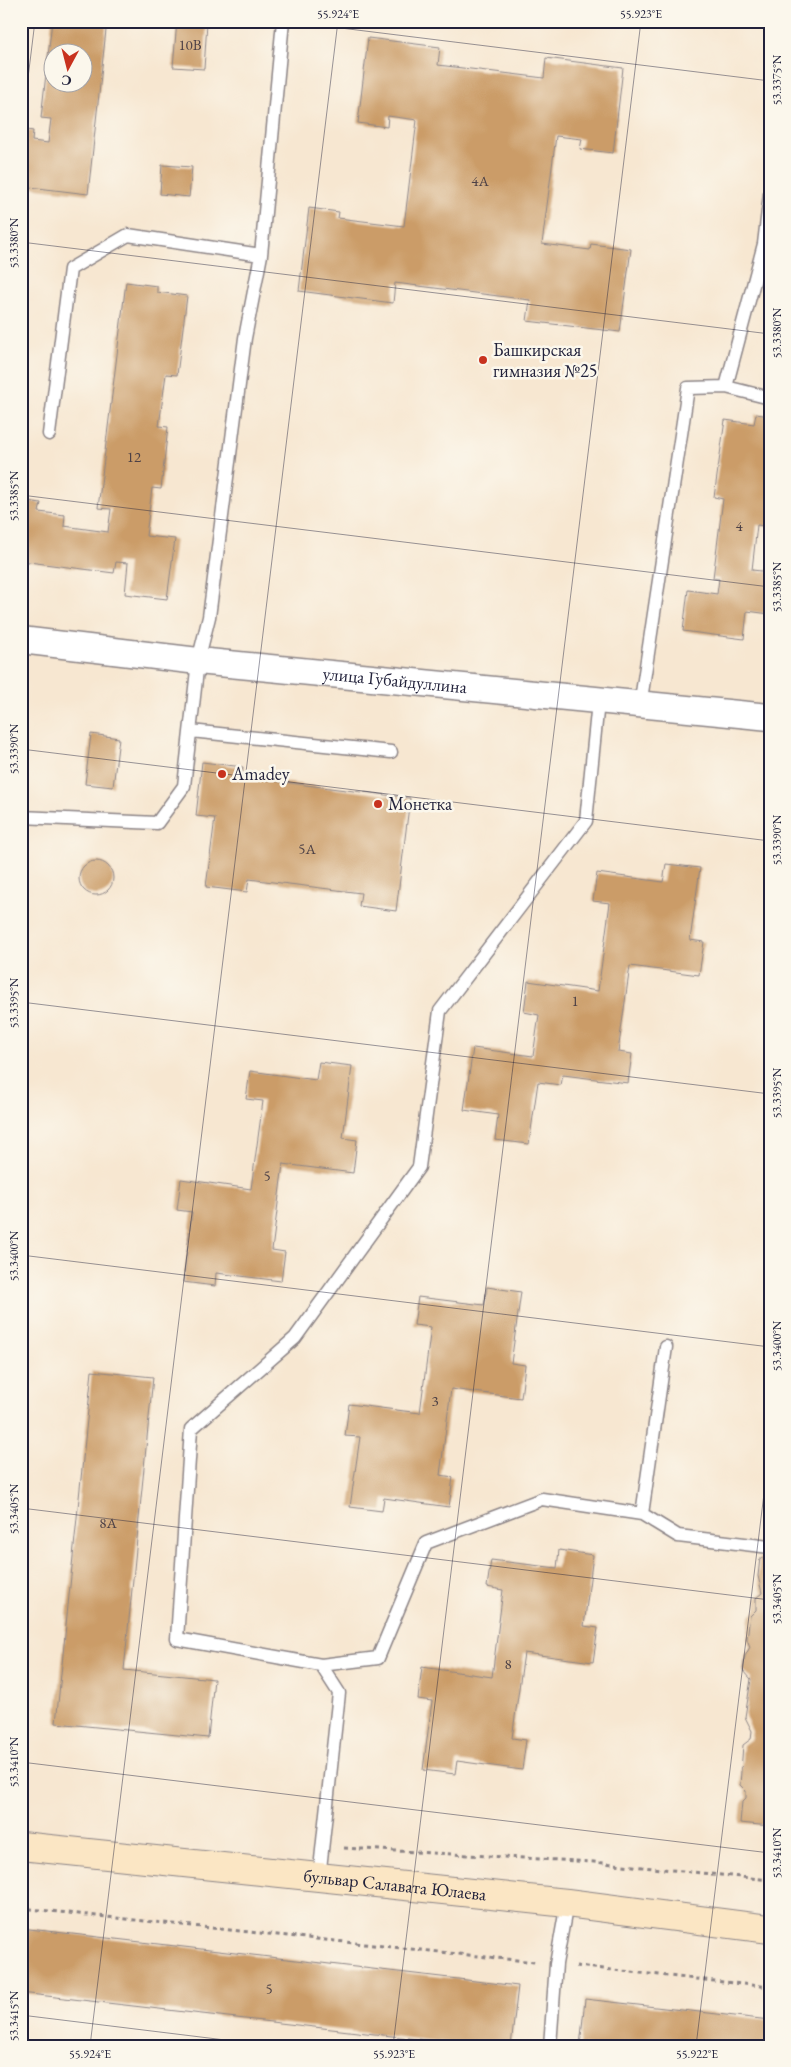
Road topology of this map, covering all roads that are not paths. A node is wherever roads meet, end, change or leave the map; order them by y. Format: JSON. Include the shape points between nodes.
{"nodes":[{"id":1,"x":283,"y":21,"type":"edge"},
{"id":2,"x":770,"y":194,"type":"edge"},
{"id":3,"x":261,"y":255,"type":"junction"},
{"id":4,"x":726,"y":387,"type":"junction"},
{"id":5,"x":770,"y":398,"type":"edge"},
{"id":6,"x":49,"y":434,"type":"dead end"},
{"id":7,"x":21,"y":640,"type":"edge"},
{"id":8,"x":198,"y":662,"type":"junction"},
{"id":9,"x":598,"y":702,"type":"junction"},
{"id":10,"x":640,"y":706,"type":"junction"},
{"id":11,"x":770,"y":717,"type":"edge"},
{"id":12,"x":190,"y":731,"type":"junction"},
{"id":13,"x":391,"y":752,"type":"dead end"},
{"id":14,"x":21,"y":817,"type":"edge"},
{"id":15,"x":666,"y":1347,"type":"dead end"},
{"id":16,"x":642,"y":1514,"type":"junction"},
{"id":17,"x":770,"y":1547,"type":"edge"},
{"id":18,"x":321,"y":1665,"type":"junction"},
{"id":19,"x":21,"y":1846,"type":"edge"},
{"id":20,"x":319,"y":1878,"type":"junction"},
{"id":21,"x":567,"y":1903,"type":"junction"},
{"id":22,"x":770,"y":1929,"type":"edge"},
{"id":23,"x":550,"y":2046,"type":"edge"}],
"edges":[{"from":1,"to":3,"type":"lane"},
{"from":2,"to":4,"type":"lane","via":[[764,244]]},
{"from":3,"to":6,"type":"lane","via":[[128,236],[70,269]]},
{"from":3,"to":8,"type":"lane","via":[[245,338],[209,617]]},
{"from":4,"to":5,"type":"lane"},
{"from":4,"to":10,"type":"lane","via":[[688,388]]},
{"from":7,"to":8,"type":"street","name":"улица Губайдуллина"},
{"from":8,"to":9,"type":"street","name":"улица Губайдуллина"},
{"from":8,"to":12,"type":"lane"},
{"from":9,"to":10,"type":"street","name":"улица Губайдуллина"},
{"from":9,"to":18,"type":"lane","via":[[586,821],[440,1011],[419,1167],[295,1338],[191,1429],[177,1639]]},
{"from":10,"to":11,"type":"street","name":"улица Губайдуллина"},
{"from":12,"to":13,"type":"lane"},
{"from":12,"to":14,"type":"lane","via":[[184,786],[157,823]]},
{"from":15,"to":16,"type":"lane"},
{"from":16,"to":17,"type":"lane","via":[[678,1536]]},
{"from":16,"to":18,"type":"lane","via":[[542,1499],[426,1543],[378,1658]]},
{"from":18,"to":20,"type":"lane","via":[[339,1693]]},
{"from":19,"to":20,"type":"street","name":"бульвар Салавата Юлаева"},
{"from":20,"to":21,"type":"street","name":"бульвар Салавата Юлаева"},
{"from":21,"to":22,"type":"street","name":"бульвар Салавата Юлаева"},
{"from":21,"to":23,"type":"lane","via":[[556,1964]]}]}
